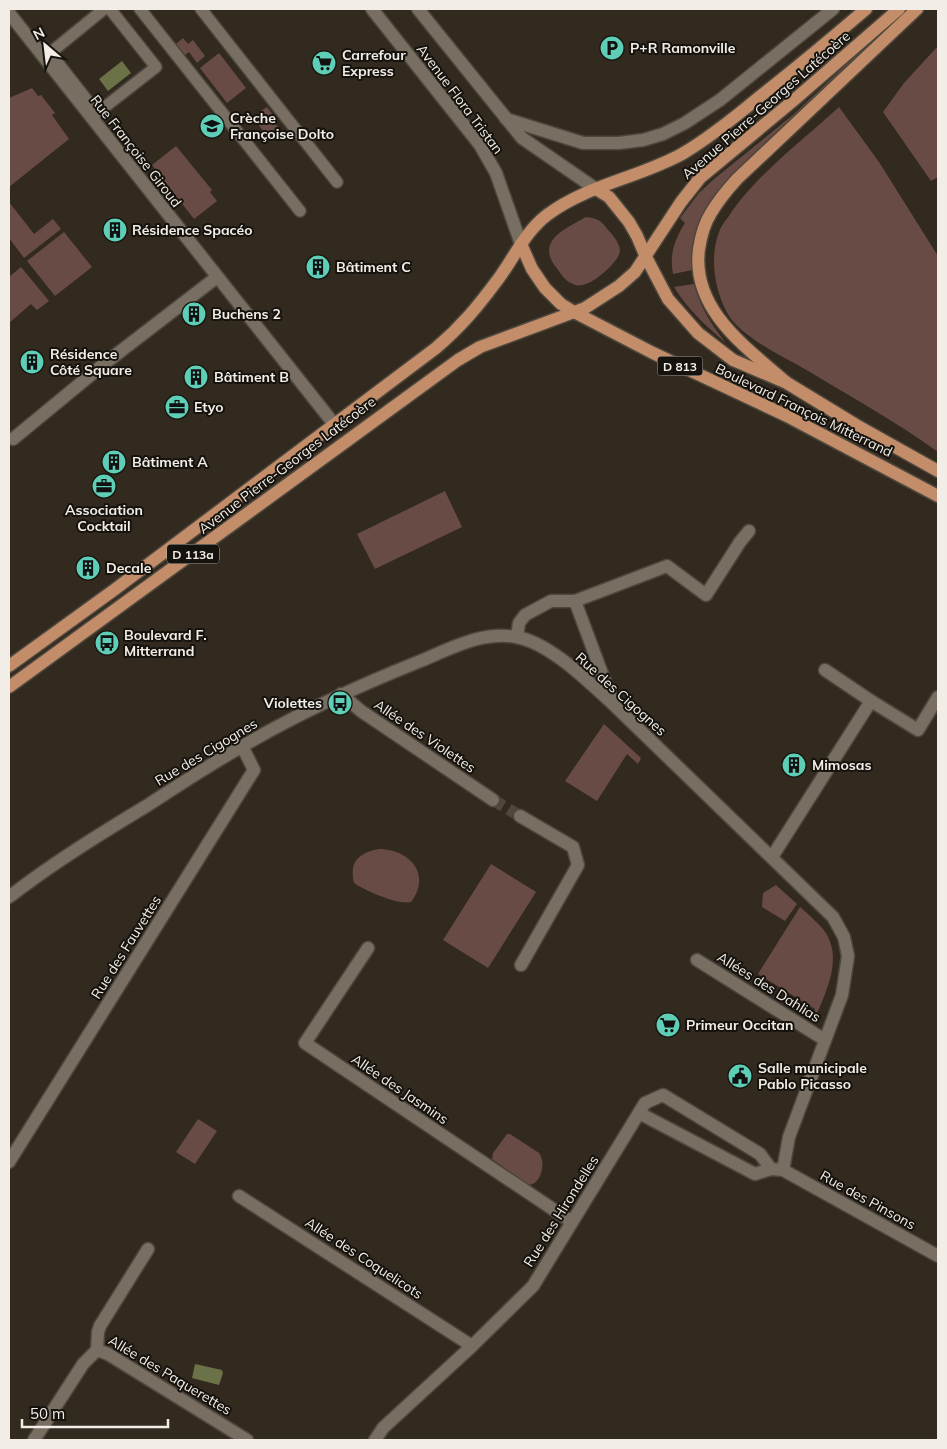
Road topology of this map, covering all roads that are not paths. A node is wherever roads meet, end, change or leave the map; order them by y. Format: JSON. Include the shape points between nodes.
{"nodes":[{"id":1,"x":104,"y":9,"type":"edge"},
{"id":2,"x":110,"y":9,"type":"edge"},
{"id":3,"x":140,"y":9,"type":"edge"},
{"id":4,"x":201,"y":9,"type":"edge"},
{"id":5,"x":372,"y":9,"type":"edge"},
{"id":6,"x":418,"y":9,"type":"edge"},
{"id":7,"x":833,"y":9,"type":"edge"},
{"id":8,"x":866,"y":9,"type":"edge"},
{"id":9,"x":899,"y":9,"type":"edge"},
{"id":10,"x":917,"y":9,"type":"edge"},
{"id":11,"x":9,"y":13,"type":"edge"},
{"id":12,"x":506,"y":120,"type":"junction"},
{"id":13,"x":337,"y":182,"type":"dead end"},
{"id":14,"x":596,"y":189,"type":"junction"},
{"id":15,"x":300,"y":211,"type":"dead end"},
{"id":16,"x":521,"y":244,"type":"junction"},
{"id":17,"x":646,"y":257,"type":"junction"},
{"id":18,"x":217,"y":277,"type":"junction"},
{"id":19,"x":574,"y":312,"type":"junction"},
{"id":20,"x":787,"y":383,"type":"junction"},
{"id":21,"x":334,"y":424,"type":"junction"},
{"id":22,"x":13,"y":439,"type":"dead end"},
{"id":23,"x":938,"y":471,"type":"edge"},
{"id":24,"x":938,"y":496,"type":"edge"},
{"id":25,"x":749,"y":531,"type":"dead end"},
{"id":26,"x":575,"y":601,"type":"junction"},
{"id":27,"x":516,"y":637,"type":"junction"},
{"id":28,"x":9,"y":666,"type":"edge"},
{"id":29,"x":825,"y":670,"type":"dead end"},
{"id":30,"x":9,"y":687,"type":"edge"},
{"id":31,"x":341,"y":694,"type":"junction"},
{"id":32,"x":938,"y":696,"type":"edge"},
{"id":33,"x":871,"y":701,"type":"junction"},
{"id":34,"x":614,"y":705,"type":"junction"},
{"id":35,"x":242,"y":746,"type":"junction"},
{"id":36,"x":493,"y":800,"type":"tunnel mouth"},
{"id":37,"x":520,"y":816,"type":"tunnel mouth"},
{"id":38,"x":772,"y":857,"type":"junction"},
{"id":39,"x":9,"y":897,"type":"edge"},
{"id":40,"x":368,"y":948,"type":"dead end"},
{"id":41,"x":697,"y":960,"type":"dead end"},
{"id":42,"x":521,"y":965,"type":"dead end"},
{"id":43,"x":825,"y":1040,"type":"junction"},
{"id":44,"x":639,"y":1113,"type":"junction"},
{"id":45,"x":9,"y":1162,"type":"edge"},
{"id":46,"x":777,"y":1169,"type":"junction"},
{"id":47,"x":239,"y":1196,"type":"dead end"},
{"id":48,"x":572,"y":1222,"type":"junction"},
{"id":49,"x":148,"y":1249,"type":"dead end"},
{"id":50,"x":938,"y":1256,"type":"edge"},
{"id":51,"x":472,"y":1346,"type":"junction"},
{"id":52,"x":97,"y":1350,"type":"junction"},
{"id":53,"x":34,"y":1440,"type":"edge"},
{"id":54,"x":248,"y":1440,"type":"edge"},
{"id":55,"x":375,"y":1440,"type":"edge"}],
"edges":[{"from":1,"to":2,"type":"street","via":[[50,53],[97,113],[156,67]]},
{"from":3,"to":15,"type":"street"},
{"from":4,"to":13,"type":"street"},
{"from":5,"to":16,"type":"street","name":"Avenue Flora Tristan","via":[[480,145],[496,173]]},
{"from":6,"to":12,"type":"street","name":"Avenue Flora Tristan"},
{"from":7,"to":12,"type":"street","via":[[720,100],[663,134],[619,144],[583,143]]},
{"from":8,"to":14,"type":"main road","name":"Avenue Pierre-Georges Latécoère","via":[[807,60],[701,142],[669,161]]},
{"from":9,"to":17,"type":"main road","name":"Avenue Pierre-Georges Latécoère","via":[[700,178]]},
{"from":10,"to":20,"type":"main road","via":[[737,180],[719,200],[704,225],[699,271],[708,302],[732,334]]},
{"from":11,"to":18,"type":"street","name":"Rue Françoise Giroud"},
{"from":12,"to":14,"type":"street","name":"Avenue Flora Tristan","via":[[522,138]]},
{"from":14,"to":16,"type":"main road","via":[[548,215]]},
{"from":14,"to":17,"type":"main road","number":"D 813","via":[[608,197],[629,222]]},
{"from":16,"to":19,"type":"main road","number":"D 813","via":[[545,288]]},
{"from":16,"to":21,"type":"main road","name":"Avenue Pierre-Georges Latécoère","number":"D 113a","via":[[461,326]]},
{"from":17,"to":19,"type":"main road","via":[[635,272],[608,294]]},
{"from":17,"to":20,"type":"main road","name":"Boulevard François Mitterrand","number":"D 813","via":[[668,298],[698,333],[733,360]]},
{"from":18,"to":21,"type":"street","name":"Rue Françoise Giroud"},
{"from":18,"to":22,"type":"street"},
{"from":19,"to":24,"type":"main road","name":"Boulevard François Mitterrand","number":"D 813","via":[[787,416]]},
{"from":19,"to":30,"type":"main road","name":"Avenue Pierre-Georges Latécoère","number":"D 113a","via":[[480,347],[458,360]]},
{"from":20,"to":23,"type":"main road","name":"Boulevard François Mitterrand","number":"D 813"},
{"from":21,"to":28,"type":"main road","name":"Avenue Pierre-Georges Latécoère","number":"D 113a"},
{"from":25,"to":26,"type":"street","via":[[706,595],[667,566]]},
{"from":26,"to":27,"type":"street","via":[[552,601],[525,615]]},
{"from":26,"to":34,"type":"street"},
{"from":27,"to":31,"type":"street","name":"Rue des Cigognes","via":[[478,638]]},
{"from":27,"to":34,"type":"street","name":"Rue des Cigognes","via":[[548,651],[584,676]]},
{"from":29,"to":33,"type":"street"},
{"from":31,"to":35,"type":"street","name":"Rue des Cigognes"},
{"from":31,"to":36,"type":"street","name":"Allée des Violettes","via":[[361,711]]},
{"from":32,"to":33,"type":"street","via":[[918,730]]},
{"from":33,"to":38,"type":"street"},
{"from":34,"to":38,"type":"street","name":"Rue des Cigognes"},
{"from":35,"to":39,"type":"street","name":"Rue des Cigognes","via":[[65,856]]},
{"from":35,"to":45,"type":"street","name":"Rue des Fauvettes","via":[[254,770]]},
{"from":37,"to":42,"type":"street","via":[[574,847],[578,865]]},
{"from":38,"to":43,"type":"street","name":"Rue des Cigognes","via":[[833,917],[844,937],[848,956],[842,995]]},
{"from":40,"to":48,"type":"street","name":"Allée des Jasmins","via":[[305,1044]]},
{"from":41,"to":43,"type":"street","name":"Allées des Dahlias"},
{"from":43,"to":46,"type":"street","name":"Rue des Cigognes"},
{"from":44,"to":46,"type":"street","via":[[755,1174]]},
{"from":44,"to":46,"type":"street","name":"Rue des Hirondelles","via":[[645,1103],[663,1095],[760,1154]]},
{"from":44,"to":48,"type":"street","name":"Rue des Hirondelles"},
{"from":46,"to":50,"type":"street","name":"Rue des Pinsons"},
{"from":47,"to":51,"type":"street","name":"Allée des Coquelicots"},
{"from":48,"to":51,"type":"street","name":"Rue des Hirondelles","via":[[533,1286]]},
{"from":49,"to":52,"type":"street","name":"Allée des Paquerettes","via":[[100,1326]]},
{"from":51,"to":55,"type":"street","name":"Rue des Hirondelles","via":[[383,1428]]},
{"from":52,"to":53,"type":"street","via":[[83,1364]]},
{"from":52,"to":54,"type":"street","name":"Allée des Paquerettes"}]}
